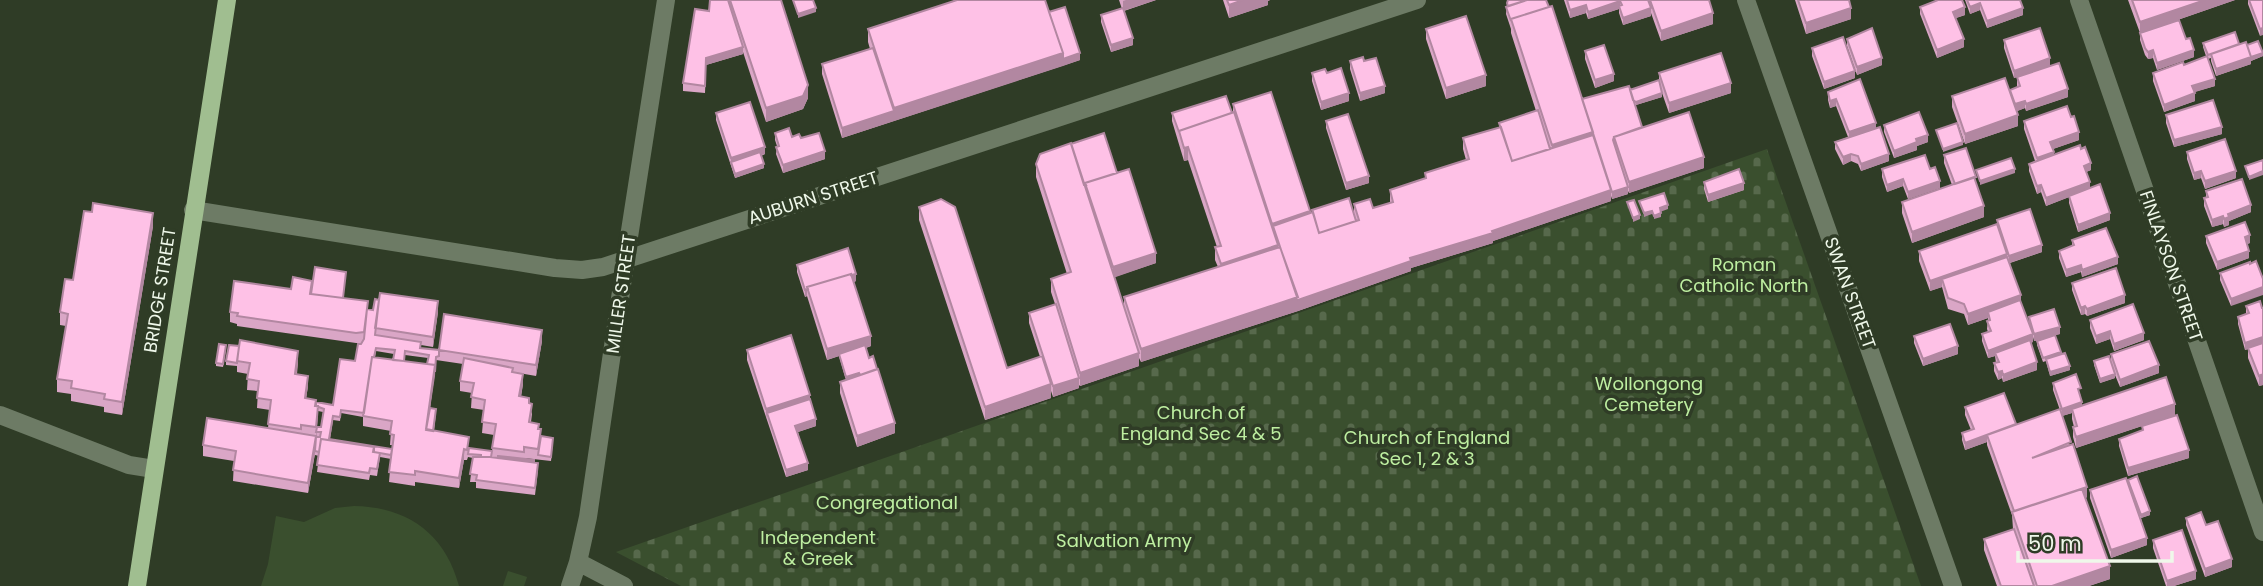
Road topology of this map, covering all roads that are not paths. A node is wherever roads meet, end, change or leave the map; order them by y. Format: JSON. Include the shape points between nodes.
{"nodes":[{"id":1,"x":227,"y":0,"type":"edge"},
{"id":2,"x":666,"y":0,"type":"edge"},
{"id":3,"x":1417,"y":0,"type":"edge"},
{"id":4,"x":1746,"y":0,"type":"edge"},
{"id":5,"x":2079,"y":0,"type":"edge"},
{"id":6,"x":193,"y":210,"type":"junction"},
{"id":7,"x":625,"y":259,"type":"junction"},
{"id":8,"x":0,"y":415,"type":"edge"},
{"id":9,"x":154,"y":469,"type":"junction"},
{"id":10,"x":2263,"y":531,"type":"edge"},
{"id":11,"x":578,"y":562,"type":"junction"},
{"id":12,"x":137,"y":586,"type":"edge"},
{"id":13,"x":570,"y":586,"type":"edge"},
{"id":14,"x":624,"y":586,"type":"edge"},
{"id":15,"x":1953,"y":586,"type":"edge"}],
"edges":[{"from":1,"to":6,"type":"main road","name":"BRIDGE STREET"},
{"from":2,"to":7,"type":"street","name":"MILLER STREET"},
{"from":3,"to":7,"type":"street","name":"AUBURN STREET"},
{"from":4,"to":15,"type":"street","name":"SWAN STREET"},
{"from":5,"to":10,"type":"street","name":"FINLAYSON STREET"},
{"from":6,"to":7,"type":"street","name":"AUBURN STREET","via":[[555,268],[582,270]]},
{"from":6,"to":9,"type":"main road","name":"BRIDGE STREET"},
{"from":7,"to":11,"type":"street","name":"MILLER STREET","via":[[589,517]]},
{"from":8,"to":9,"type":"street","via":[[129,465]]},
{"from":9,"to":12,"type":"main road","name":"BRIDGE STREET"},
{"from":11,"to":13,"type":"street","name":"MILLER STREET"},
{"from":11,"to":14,"type":"street"}]}
